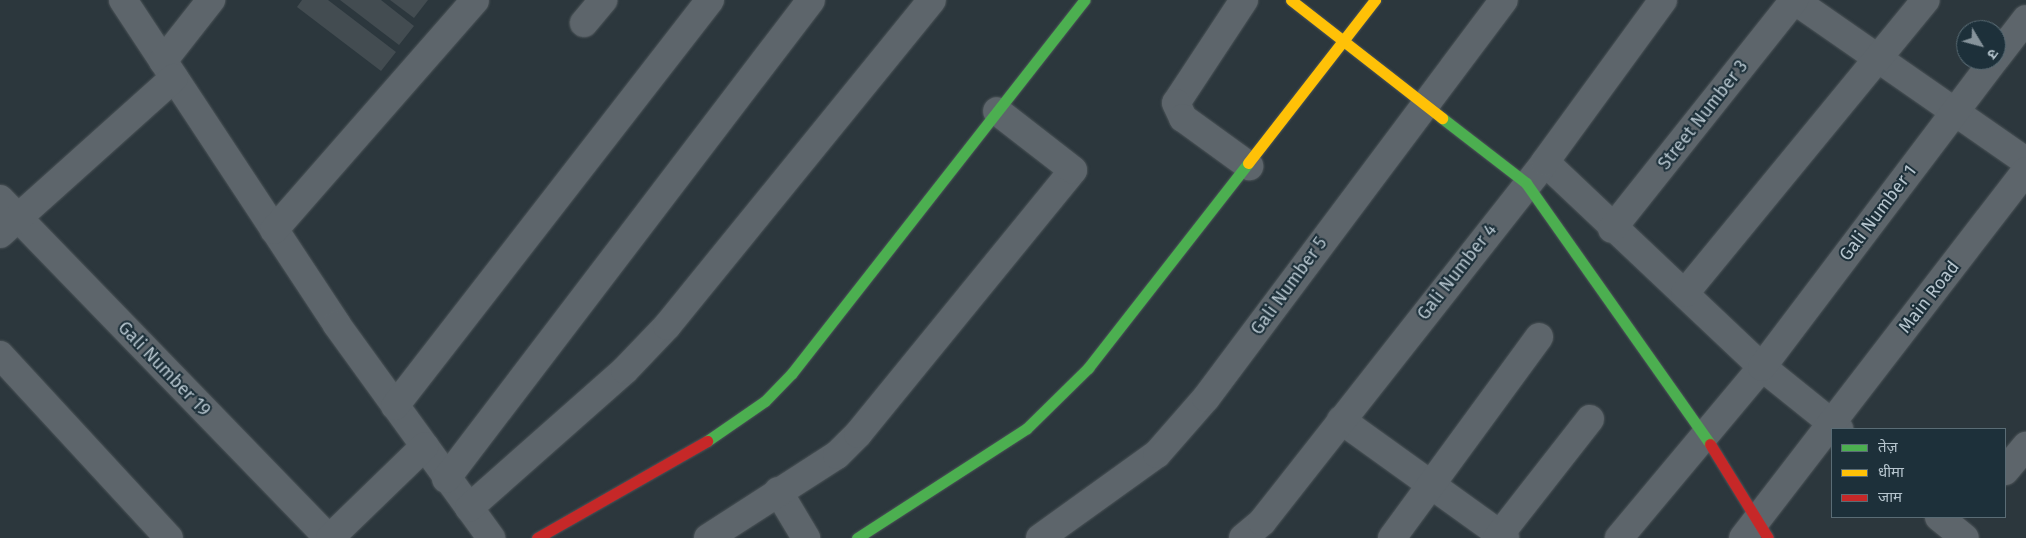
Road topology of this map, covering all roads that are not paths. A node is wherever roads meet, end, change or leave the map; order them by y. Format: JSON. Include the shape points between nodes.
{"nodes":[{"id":1,"x":123,"y":0,"type":"edge"},
{"id":2,"x":211,"y":0,"type":"edge"},
{"id":3,"x":475,"y":0,"type":"edge"},
{"id":4,"x":603,"y":0,"type":"edge"},
{"id":5,"x":710,"y":0,"type":"edge"},
{"id":6,"x":811,"y":0,"type":"edge"},
{"id":7,"x":932,"y":0,"type":"edge"},
{"id":8,"x":1084,"y":0,"type":"edge"},
{"id":9,"x":1244,"y":0,"type":"edge"},
{"id":10,"x":1291,"y":0,"type":"edge"},
{"id":11,"x":1375,"y":0,"type":"edge"},
{"id":12,"x":1504,"y":0,"type":"edge"},
{"id":13,"x":1663,"y":0,"type":"edge"},
{"id":14,"x":1794,"y":0,"type":"edge"},
{"id":15,"x":1926,"y":0,"type":"edge"},
{"id":16,"x":2026,"y":19,"type":"edge"},
{"id":17,"x":584,"y":23,"type":"dead end"},
{"id":18,"x":1342,"y":43,"type":"junction"},
{"id":19,"x":2006,"y":45,"type":"edge"},
{"id":20,"x":1880,"y":59,"type":"junction"},
{"id":21,"x":168,"y":69,"type":"junction"},
{"id":22,"x":1987,"y":70,"type":"edge"},
{"id":23,"x":1424,"y":104,"type":"junction"},
{"id":24,"x":997,"y":111,"type":"junction"},
{"id":25,"x":1955,"y":111,"type":"junction"},
{"id":26,"x":2026,"y":161,"type":"edge"},
{"id":27,"x":1545,"y":162,"type":"junction"},
{"id":28,"x":1249,"y":166,"type":"junction"},
{"id":29,"x":2026,"y":171,"type":"edge"},
{"id":30,"x":1526,"y":183,"type":"junction"},
{"id":31,"x":6,"y":217,"type":"edge"},
{"id":32,"x":1612,"y":229,"type":"junction"},
{"id":33,"x":274,"y":230,"type":"junction"},
{"id":34,"x":1685,"y":293,"type":"junction"},
{"id":35,"x":1539,"y":337,"type":"dead end"},
{"id":36,"x":0,"y":355,"type":"edge"},
{"id":37,"x":1762,"y":367,"type":"junction"},
{"id":38,"x":395,"y":406,"type":"junction"},
{"id":39,"x":1590,"y":419,"type":"dead end"},
{"id":40,"x":1341,"y":420,"type":"junction"},
{"id":41,"x":1835,"y":426,"type":"edge"},
{"id":42,"x":1831,"y":431,"type":"edge"},
{"id":43,"x":1704,"y":436,"type":"junction"},
{"id":44,"x":425,"y":446,"type":"junction"},
{"id":45,"x":2026,"y":447,"type":"edge"},
{"id":46,"x":2006,"y":470,"type":"edge"},
{"id":47,"x":446,"y":479,"type":"junction"},
{"id":48,"x":1429,"y":483,"type":"junction"},
{"id":49,"x":778,"y":491,"type":"junction"},
{"id":50,"x":469,"y":508,"type":"junction"},
{"id":51,"x":1755,"y":533,"type":"edge"},
{"id":52,"x":1501,"y":537,"type":"edge"},
{"id":53,"x":169,"y":538,"type":"edge"},
{"id":54,"x":329,"y":538,"type":"edge"},
{"id":55,"x":491,"y":538,"type":"edge"},
{"id":56,"x":537,"y":538,"type":"edge"},
{"id":57,"x":708,"y":538,"type":"edge"},
{"id":58,"x":806,"y":538,"type":"edge"},
{"id":59,"x":857,"y":538,"type":"edge"},
{"id":60,"x":1040,"y":538,"type":"edge"},
{"id":61,"x":1243,"y":538,"type":"edge"},
{"id":62,"x":1392,"y":538,"type":"edge"},
{"id":63,"x":1619,"y":538,"type":"edge"}],
"edges":[{"from":1,"to":21,"type":"street"},
{"from":2,"to":21,"type":"street"},
{"from":3,"to":33,"type":"street"},
{"from":4,"to":17,"type":"street"},
{"from":5,"to":38,"type":"street"},
{"from":6,"to":47,"type":"street"},
{"from":7,"to":50,"type":"street","via":[[667,326],[625,370]]},
{"from":8,"to":24,"type":"street"},
{"from":9,"to":28,"type":"street","via":[[1176,103],[1183,118]]},
{"from":10,"to":18,"type":"street"},
{"from":11,"to":18,"type":"street"},
{"from":12,"to":23,"type":"street","name":"Gali Number 5"},
{"from":13,"to":27,"type":"street","name":"Gali Number 4"},
{"from":14,"to":20,"type":"street"},
{"from":14,"to":32,"type":"street","name":"Street Number 3"},
{"from":15,"to":20,"type":"street"},
{"from":16,"to":19,"type":"street","name":"Gali Number 1"},
{"from":18,"to":23,"type":"street"},
{"from":18,"to":28,"type":"street"},
{"from":20,"to":25,"type":"street"},
{"from":20,"to":34,"type":"street"},
{"from":21,"to":31,"type":"street"},
{"from":21,"to":33,"type":"street"},
{"from":22,"to":25,"type":"street","name":"Gali Number 1"},
{"from":23,"to":30,"type":"street"},
{"from":23,"to":60,"type":"street","name":"Gali Number 5","via":[[1206,398],[1176,433],[1157,454]]},
{"from":24,"to":49,"type":"street","via":[[1073,170],[858,434],[837,455]]},
{"from":24,"to":56,"type":"street","via":[[792,373],[765,401],[723,432]]},
{"from":25,"to":26,"type":"street"},
{"from":25,"to":37,"type":"street","name":"Gali Number 1"},
{"from":27,"to":30,"type":"street","name":"Gali Number 4"},
{"from":27,"to":32,"type":"street"},
{"from":28,"to":59,"type":"street","via":[[1088,368],[1057,400],[1027,428]]},
{"from":29,"to":41,"type":"street","name":"Main Road"},
{"from":30,"to":40,"type":"street","name":"Gali Number 4"},
{"from":30,"to":43,"type":"street"},
{"from":31,"to":54,"type":"street","name":"Gali Number 19"},
{"from":32,"to":34,"type":"street"},
{"from":33,"to":38,"type":"street"},
{"from":34,"to":37,"type":"street"},
{"from":35,"to":48,"type":"street"},
{"from":36,"to":53,"type":"street"},
{"from":37,"to":41,"type":"street"},
{"from":37,"to":43,"type":"street","name":"Gali Number 1"},
{"from":38,"to":44,"type":"street"},
{"from":39,"to":52,"type":"street"},
{"from":40,"to":48,"type":"street"},
{"from":40,"to":61,"type":"street","name":"Gali Number 4","via":[[1262,522]]},
{"from":42,"to":51,"type":"street","name":"Main Road"},
{"from":43,"to":51,"type":"street"},
{"from":43,"to":63,"type":"street","name":"Gali Number 1"},
{"from":44,"to":47,"type":"street"},
{"from":44,"to":54,"type":"street"},
{"from":45,"to":46,"type":"street"},
{"from":47,"to":50,"type":"street"},
{"from":48,"to":52,"type":"street"},
{"from":48,"to":62,"type":"street"},
{"from":49,"to":57,"type":"street"},
{"from":49,"to":58,"type":"street"},
{"from":50,"to":55,"type":"street"}]}
